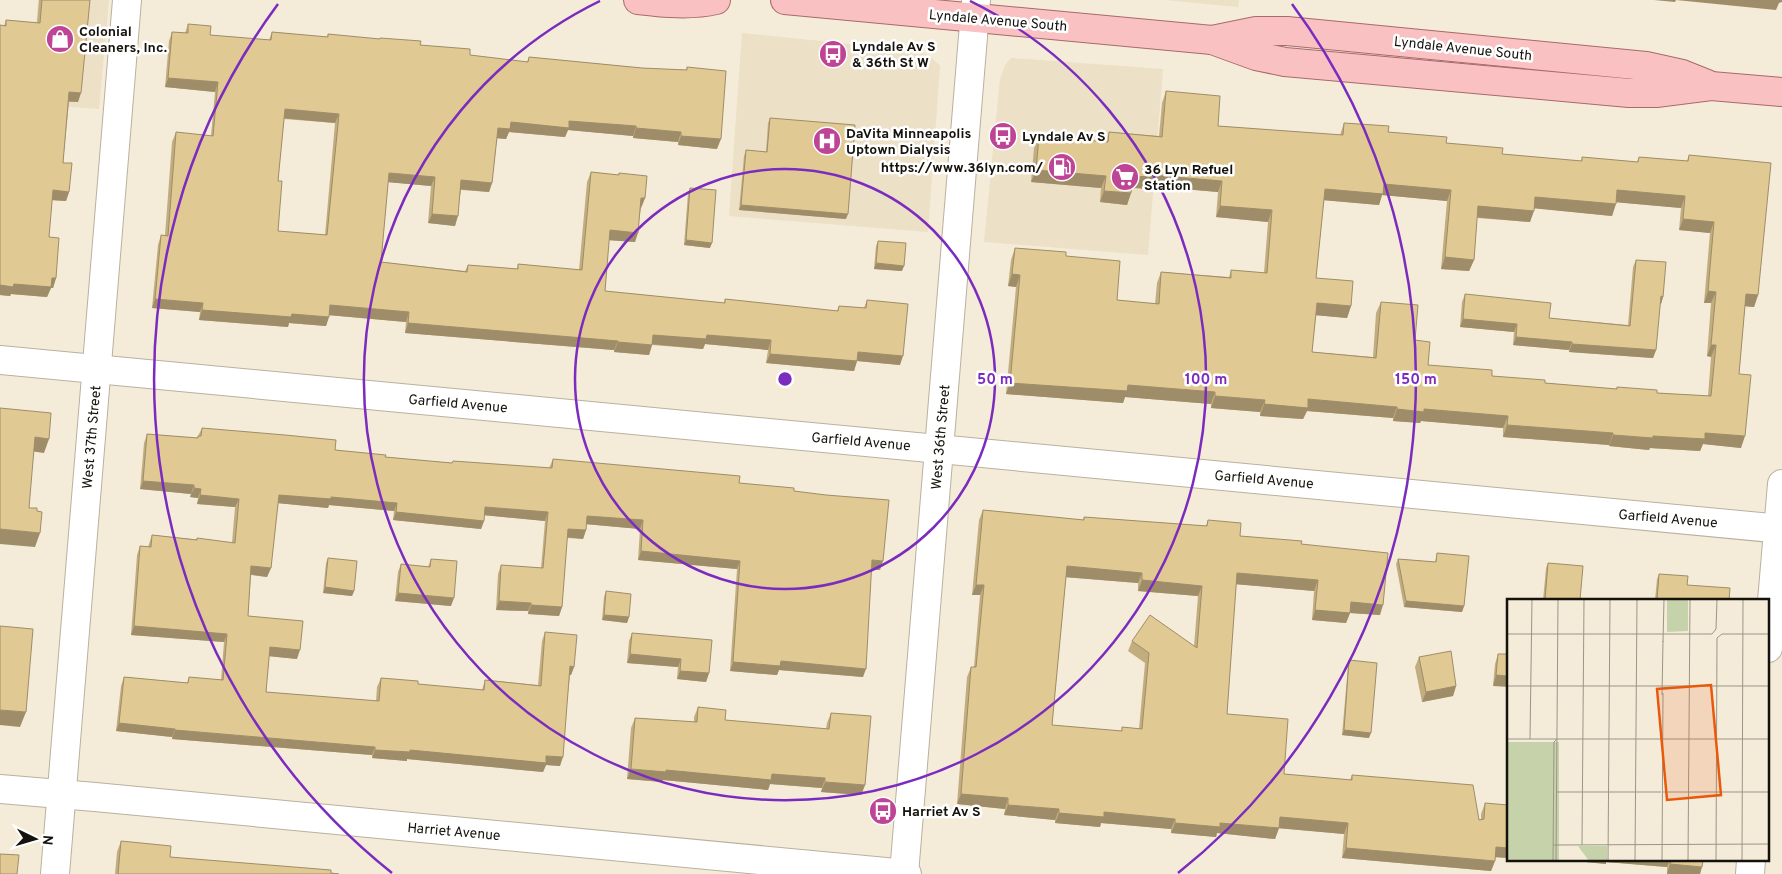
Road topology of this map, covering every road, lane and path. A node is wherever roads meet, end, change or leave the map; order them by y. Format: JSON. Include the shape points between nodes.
{"nodes":[{"id":1,"x":127,"y":0,"type":"edge"},
{"id":2,"x":638,"y":0,"type":"edge"},
{"id":3,"x":716,"y":0,"type":"edge"},
{"id":4,"x":785,"y":0,"type":"edge"},
{"id":5,"x":975,"y":9,"type":"edge"},
{"id":6,"x":1782,"y":92,"type":"edge"},
{"id":7,"x":0,"y":360,"type":"edge"},
{"id":8,"x":97,"y":369,"type":"junction"},
{"id":9,"x":939,"y":448,"type":"junction"},
{"id":10,"x":1782,"y":484,"type":"edge"},
{"id":11,"x":1780,"y":529,"type":"edge"},
{"id":12,"x":1770,"y":628,"type":"edge"},
{"id":13,"x":0,"y":789,"type":"edge"},
{"id":14,"x":62,"y":794,"type":"junction"},
{"id":15,"x":55,"y":874,"type":"edge"},
{"id":16,"x":905,"y":874,"type":"edge"}],
"edges":[{"from":1,"to":8,"type":"street","name":"West 37th Street"},
{"from":2,"to":3,"type":"main road","via":[[682,4]]},
{"from":4,"to":5,"type":"main road","name":"Lyndale Avenue South"},
{"from":5,"to":6,"type":"main road","name":"Lyndale Avenue South","via":[[1212,40],[1256,32],[1297,32],[1646,66],[1682,74],[1711,86]]},
{"from":5,"to":9,"type":"street","name":"West 36th Street"},
{"from":7,"to":8,"type":"street","name":"Garfield Avenue"},
{"from":8,"to":9,"type":"street","name":"Garfield Avenue"},
{"from":8,"to":14,"type":"street","name":"West 37th Street"},
{"from":9,"to":11,"type":"street","name":"Garfield Avenue"},
{"from":9,"to":16,"type":"street","name":"West 36th Street"},
{"from":10,"to":11,"type":"street"},
{"from":11,"to":12,"type":"street"},
{"from":13,"to":14,"type":"street","name":"Harriet Avenue"},
{"from":14,"to":15,"type":"street","name":"West 37th Street"},
{"from":14,"to":16,"type":"street","name":"Harriet Avenue"}]}
